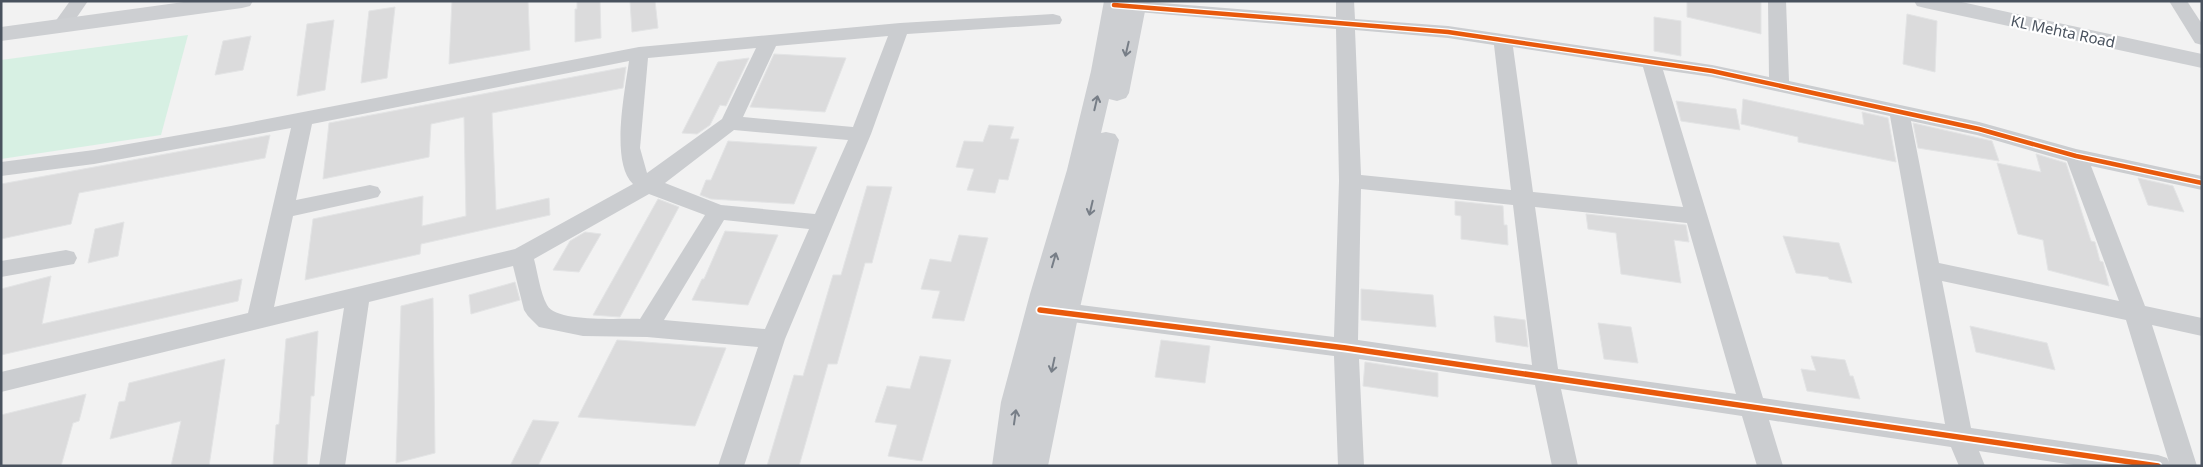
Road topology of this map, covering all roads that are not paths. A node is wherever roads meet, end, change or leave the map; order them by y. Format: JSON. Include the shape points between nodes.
{"nodes":[{"id":1,"x":173,"y":1,"type":"edge"},
{"id":2,"x":242,"y":1,"type":"edge"},
{"id":3,"x":1345,"y":1,"type":"edge"},
{"id":4,"x":1777,"y":1,"type":"edge"},
{"id":5,"x":1925,"y":1,"type":"edge"},
{"id":6,"x":1976,"y":1,"type":"edge"},
{"id":7,"x":2178,"y":1,"type":"edge"},
{"id":8,"x":1125,"y":4,"type":"edge"},
{"id":9,"x":70,"y":14,"type":"edge"},
{"id":10,"x":1053,"y":20,"type":"dead end"},
{"id":11,"x":1,"y":21,"type":"edge"},
{"id":12,"x":1345,"y":23,"type":"junction"},
{"id":13,"x":900,"y":29,"type":"junction"},
{"id":14,"x":1,"y":34,"type":"edge"},
{"id":15,"x":2202,"y":39,"type":"edge"},
{"id":16,"x":1503,"y":40,"type":"junction"},
{"id":17,"x":770,"y":41,"type":"junction"},
{"id":18,"x":2202,"y":50,"type":"edge"},
{"id":19,"x":639,"y":53,"type":"junction"},
{"id":20,"x":2202,"y":61,"type":"edge"},
{"id":21,"x":1652,"y":62,"type":"junction"},
{"id":22,"x":1779,"y":85,"type":"junction"},
{"id":23,"x":1899,"y":111,"type":"junction"},
{"id":24,"x":302,"y":119,"type":"junction"},
{"id":25,"x":730,"y":123,"type":"junction"},
{"id":26,"x":861,"y":134,"type":"junction"},
{"id":27,"x":2076,"y":156,"type":"junction"},
{"id":28,"x":1,"y":169,"type":"edge"},
{"id":29,"x":1350,"y":180,"type":"junction"},
{"id":30,"x":2202,"y":183,"type":"edge"},
{"id":31,"x":648,"y":185,"type":"junction"},
{"id":32,"x":370,"y":192,"type":"dead end"},
{"id":33,"x":1523,"y":198,"type":"junction"},
{"id":34,"x":283,"y":210,"type":"junction"},
{"id":35,"x":718,"y":212,"type":"junction"},
{"id":36,"x":1697,"y":216,"type":"junction"},
{"id":37,"x":822,"y":223,"type":"junction"},
{"id":38,"x":522,"y":256,"type":"junction"},
{"id":39,"x":66,"y":258,"type":"dead end"},
{"id":40,"x":1,"y":269,"type":"edge"},
{"id":41,"x":1928,"y":269,"type":"junction"},
{"id":42,"x":358,"y":296,"type":"junction"},
{"id":43,"x":1052,"y":311,"type":"junction"},
{"id":44,"x":2136,"y":313,"type":"junction"},
{"id":45,"x":259,"y":320,"type":"junction"},
{"id":46,"x":2202,"y":327,"type":"edge"},
{"id":47,"x":647,"y":328,"type":"junction"},
{"id":48,"x":773,"y":339,"type":"junction"},
{"id":49,"x":1346,"y":348,"type":"junction"},
{"id":50,"x":1546,"y":376,"type":"junction"},
{"id":51,"x":1,"y":382,"type":"edge"},
{"id":52,"x":1753,"y":406,"type":"junction"},
{"id":53,"x":1960,"y":437,"type":"junction"},
{"id":54,"x":332,"y":466,"type":"edge"},
{"id":55,"x":731,"y":466,"type":"edge"},
{"id":56,"x":1008,"y":466,"type":"edge"},
{"id":57,"x":1032,"y":466,"type":"edge"},
{"id":58,"x":1351,"y":466,"type":"edge"},
{"id":59,"x":1564,"y":466,"type":"edge"},
{"id":60,"x":1770,"y":466,"type":"edge"},
{"id":61,"x":1972,"y":466,"type":"edge"},
{"id":62,"x":2158,"y":466,"type":"edge"},
{"id":63,"x":2184,"y":466,"type":"edge"}],
"edges":[{"from":1,"to":9,"type":"street"},
{"from":2,"to":9,"type":"street"},
{"from":3,"to":12,"type":"street"},
{"from":4,"to":22,"type":"street"},
{"from":5,"to":20,"type":"street","name":"KL Mehta Road"},
{"from":6,"to":18,"type":"street","name":"KL Mehta Road"},
{"from":7,"to":15,"type":"street"},
{"from":8,"to":12,"type":"street"},
{"from":8,"to":43,"type":"street","via":[[1103,71]]},
{"from":9,"to":11,"type":"street"},
{"from":9,"to":14,"type":"street"},
{"from":10,"to":13,"type":"street"},
{"from":12,"to":16,"type":"street"},
{"from":12,"to":29,"type":"street"},
{"from":13,"to":17,"type":"street"},
{"from":13,"to":26,"type":"street"},
{"from":16,"to":21,"type":"street"},
{"from":16,"to":33,"type":"street"},
{"from":17,"to":19,"type":"street"},
{"from":17,"to":25,"type":"street"},
{"from":19,"to":24,"type":"street"},
{"from":19,"to":31,"type":"street","via":[[630,148],[638,177]]},
{"from":21,"to":22,"type":"street","via":[[1712,70]]},
{"from":21,"to":36,"type":"street"},
{"from":22,"to":23,"type":"street"},
{"from":23,"to":27,"type":"street","via":[[1979,128]]},
{"from":23,"to":41,"type":"street"},
{"from":24,"to":28,"type":"street","via":[[94,157]]},
{"from":24,"to":34,"type":"street"},
{"from":25,"to":26,"type":"street"},
{"from":25,"to":31,"type":"street"},
{"from":26,"to":37,"type":"street"},
{"from":27,"to":30,"type":"street"},
{"from":27,"to":44,"type":"street"},
{"from":29,"to":33,"type":"street"},
{"from":29,"to":49,"type":"street"},
{"from":31,"to":35,"type":"street"},
{"from":31,"to":38,"type":"street"},
{"from":32,"to":34,"type":"street"},
{"from":33,"to":36,"type":"street"},
{"from":33,"to":50,"type":"street"},
{"from":34,"to":45,"type":"street"},
{"from":35,"to":37,"type":"street"},
{"from":35,"to":47,"type":"street"},
{"from":36,"to":52,"type":"street"},
{"from":37,"to":48,"type":"street"},
{"from":38,"to":42,"type":"street"},
{"from":38,"to":47,"type":"street","via":[[536,310],[548,320],[583,327]]},
{"from":39,"to":40,"type":"street"},
{"from":41,"to":44,"type":"street"},
{"from":41,"to":53,"type":"street"},
{"from":42,"to":45,"type":"street"},
{"from":42,"to":54,"type":"street"},
{"from":43,"to":49,"type":"street"},
{"from":56,"to":43,"type":"street","one_way":true,"via":[[1017,402]]},
{"from":43,"to":57,"type":"street","one_way":true},
{"from":44,"to":46,"type":"street"},
{"from":44,"to":63,"type":"street"},
{"from":45,"to":51,"type":"street"},
{"from":47,"to":48,"type":"street"},
{"from":48,"to":55,"type":"street"},
{"from":49,"to":50,"type":"street"},
{"from":49,"to":58,"type":"street"},
{"from":50,"to":52,"type":"street"},
{"from":50,"to":59,"type":"street"},
{"from":52,"to":53,"type":"street"},
{"from":52,"to":60,"type":"street"},
{"from":53,"to":61,"type":"street"},
{"from":53,"to":62,"type":"street"}]}
